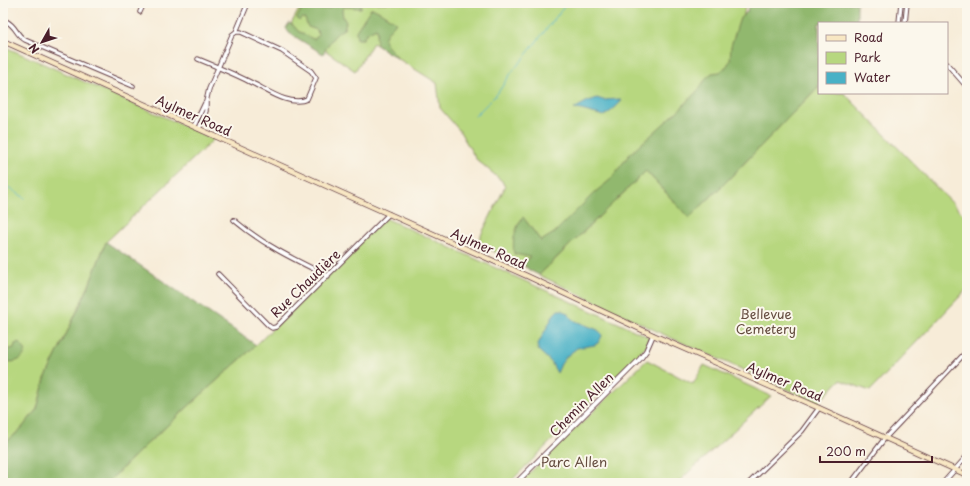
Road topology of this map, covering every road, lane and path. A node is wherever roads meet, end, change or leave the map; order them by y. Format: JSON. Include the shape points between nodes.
{"nodes":[{"id":1,"x":144,"y":3,"type":"edge"},
{"id":2,"x":248,"y":3,"type":"edge"},
{"id":3,"x":901,"y":3,"type":"edge"},
{"id":4,"x":907,"y":3,"type":"edge"},
{"id":5,"x":140,"y":12,"type":"dead end"},
{"id":6,"x":899,"y":22,"type":"edge"},
{"id":7,"x":905,"y":22,"type":"edge"},
{"id":8,"x":3,"y":27,"type":"edge"},
{"id":9,"x":236,"y":32,"type":"junction"},
{"id":10,"x":3,"y":40,"type":"edge"},
{"id":11,"x":198,"y":58,"type":"dead end"},
{"id":12,"x":948,"y":65,"type":"edge"},
{"id":13,"x":217,"y":67,"type":"junction"},
{"id":14,"x":133,"y":86,"type":"dead end"},
{"id":15,"x":967,"y":88,"type":"edge"},
{"id":16,"x":206,"y":102,"type":"junction"},
{"id":17,"x":194,"y":126,"type":"junction"},
{"id":18,"x":199,"y":129,"type":"junction"},
{"id":19,"x":389,"y":214,"type":"junction"},
{"id":20,"x":234,"y":220,"type":"dead end"},
{"id":21,"x":218,"y":274,"type":"dead end"},
{"id":22,"x":328,"y":276,"type":"junction"},
{"id":23,"x":654,"y":335,"type":"junction"},
{"id":24,"x":967,"y":351,"type":"edge"},
{"id":25,"x":819,"y":408,"type":"junction"},
{"id":26,"x":885,"y":438,"type":"junction"},
{"id":27,"x":967,"y":456,"type":"edge"},
{"id":28,"x":955,"y":470,"type":"junction"},
{"id":29,"x":967,"y":475,"type":"edge"},
{"id":30,"x":516,"y":483,"type":"edge"},
{"id":31,"x":749,"y":483,"type":"edge"},
{"id":32,"x":851,"y":483,"type":"edge"},
{"id":33,"x":943,"y":483,"type":"edge"}],
"edges":[{"from":1,"to":5,"type":"street"},
{"from":2,"to":9,"type":"street"},
{"from":3,"to":6,"type":"street"},
{"from":4,"to":7,"type":"street"},
{"from":8,"to":14,"type":"street","via":[[6,21],[25,40]]},
{"from":9,"to":13,"type":"street","via":[[232,35]]},
{"from":9,"to":13,"type":"street","via":[[278,48],[314,74],[316,81],[309,97],[305,100],[284,99]]},
{"from":10,"to":17,"type":"main road","name":"Aylmer Road"},
{"from":11,"to":13,"type":"street"},
{"from":12,"to":15,"type":"street"},
{"from":13,"to":16,"type":"street"},
{"from":16,"to":17,"type":"street"},
{"from":16,"to":18,"type":"street","via":[[206,111]]},
{"from":17,"to":18,"type":"main road","name":"Aylmer Road"},
{"from":18,"to":19,"type":"main road","name":"Aylmer Road"},
{"from":19,"to":22,"type":"street","name":"Rue Chaudière"},
{"from":19,"to":23,"type":"main road","name":"Aylmer Road"},
{"from":20,"to":22,"type":"street","via":[[271,247]]},
{"from":21,"to":22,"type":"street","name":"Rue Chaudière","via":[[272,328]]},
{"from":23,"to":25,"type":"main road","name":"Aylmer Road"},
{"from":23,"to":30,"type":"street","name":"Chemin Allen","via":[[640,359]]},
{"from":24,"to":26,"type":"street"},
{"from":25,"to":26,"type":"main road","name":"Aylmer Road"},
{"from":25,"to":31,"type":"street","via":[[802,431]]},
{"from":26,"to":28,"type":"main road","name":"Aylmer Road"},
{"from":26,"to":32,"type":"street"},
{"from":27,"to":28,"type":"street"},
{"from":28,"to":29,"type":"main road","name":"Aylmer Road"},
{"from":28,"to":33,"type":"street"}]}
